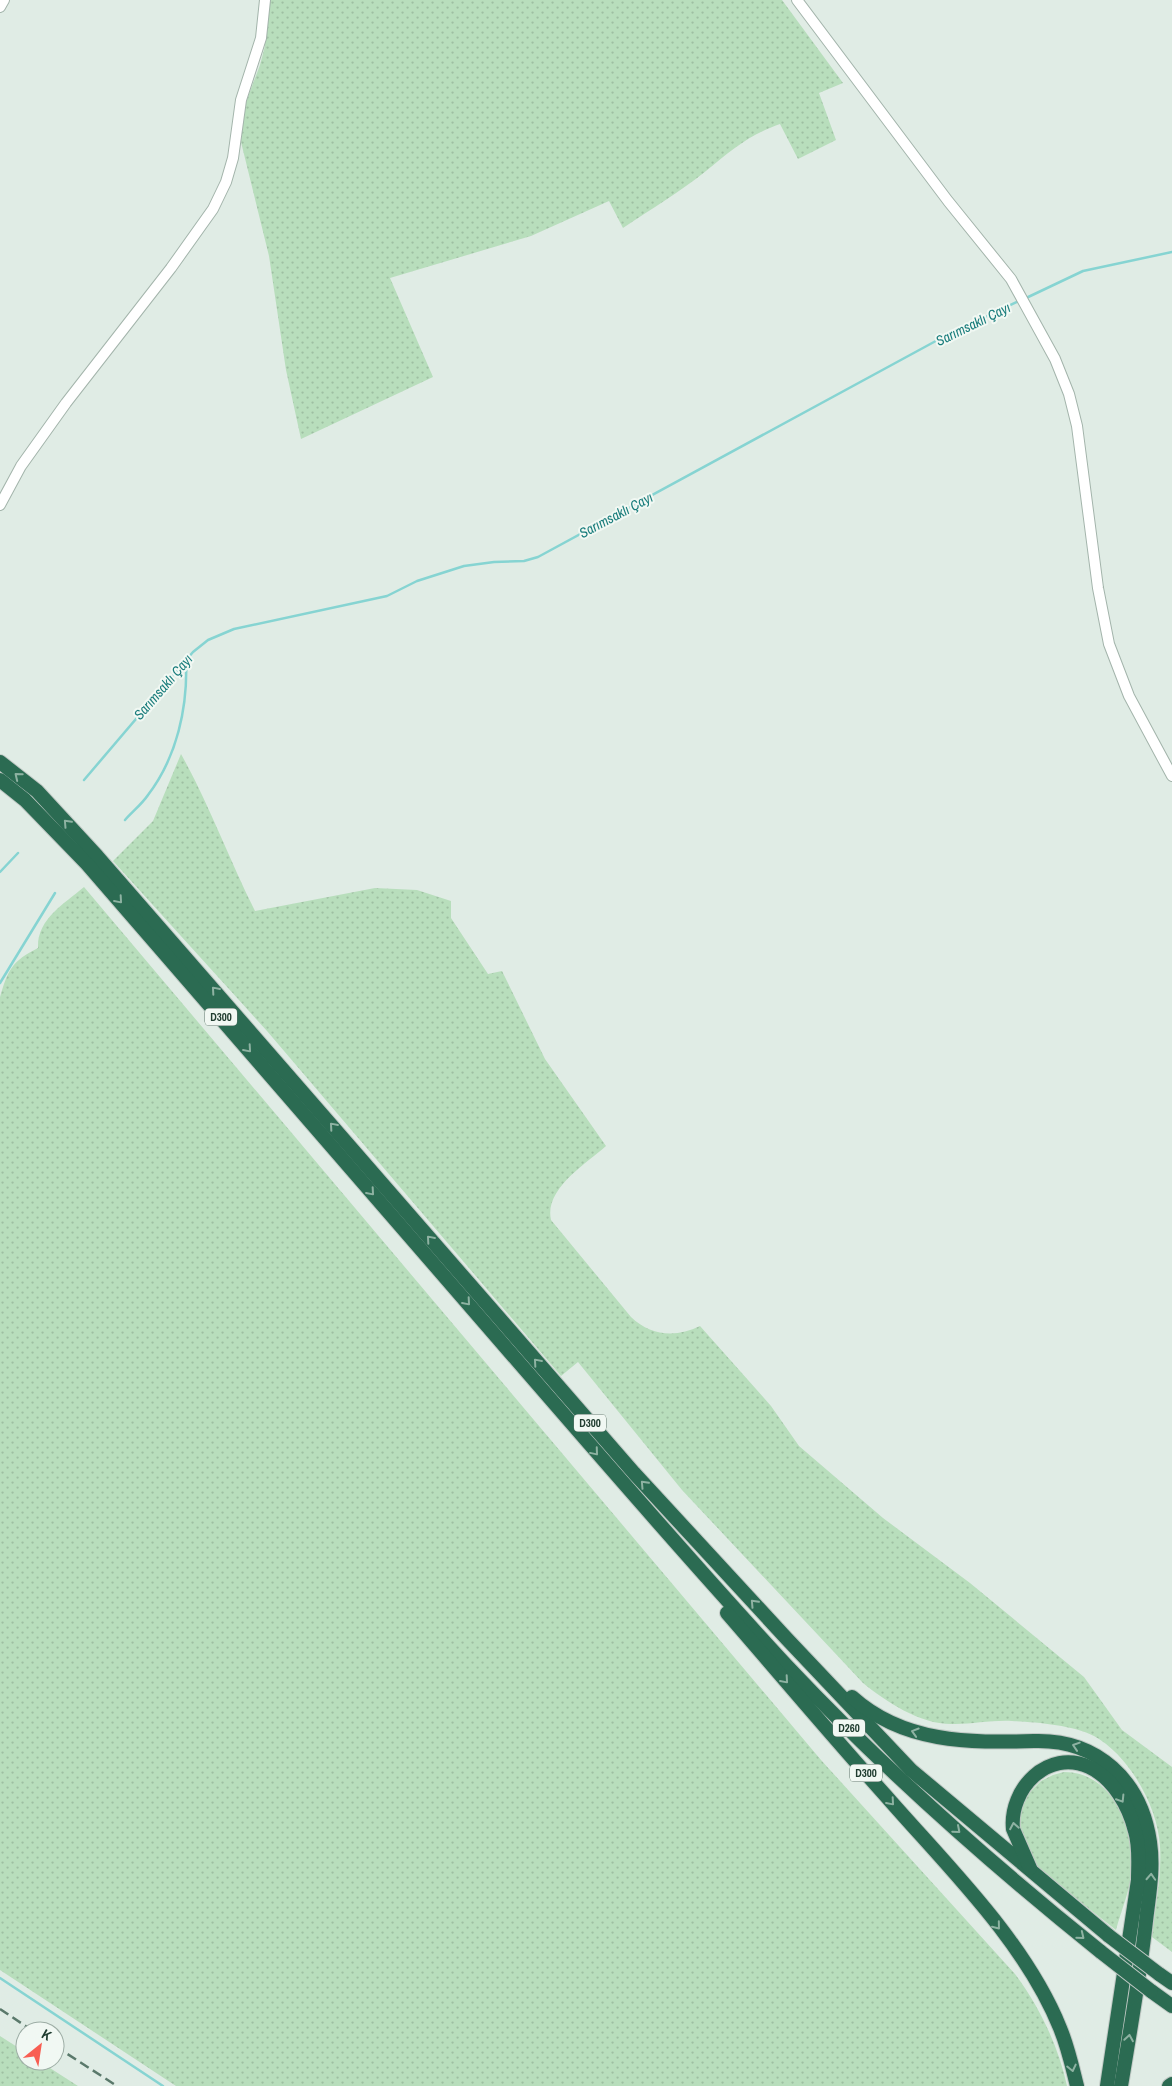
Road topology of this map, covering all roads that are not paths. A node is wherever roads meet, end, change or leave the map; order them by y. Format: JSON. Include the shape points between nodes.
{"nodes":[{"id":1,"x":4,"y":0,"type":"edge"},
{"id":2,"x":265,"y":0,"type":"edge"},
{"id":3,"x":797,"y":0,"type":"edge"},
{"id":4,"x":0,"y":7,"type":"edge"},
{"id":5,"x":0,"y":505,"type":"edge"},
{"id":6,"x":0,"y":762,"type":"edge"},
{"id":7,"x":1172,"y":776,"type":"edge"},
{"id":8,"x":0,"y":780,"type":"edge"},
{"id":9,"x":92,"y":860,"type":"junction"},
{"id":10,"x":394,"y":1207,"type":"junction"},
{"id":11,"x":620,"y":1480,"type":"junction"},
{"id":12,"x":787,"y":1639,"type":"junction"},
{"id":13,"x":1032,"y":1871,"type":"junction"},
{"id":14,"x":1172,"y":1983,"type":"edge"},
{"id":15,"x":1172,"y":2006,"type":"edge"},
{"id":16,"x":1172,"y":2084,"type":"edge"},
{"id":17,"x":1077,"y":2086,"type":"edge"},
{"id":18,"x":1107,"y":2086,"type":"edge"},
{"id":19,"x":1121,"y":2086,"type":"edge"},
{"id":20,"x":1169,"y":2086,"type":"edge"}],
"edges":[{"from":1,"to":4,"type":"street"},
{"from":2,"to":5,"type":"street","via":[[264,27],[241,100],[233,158],[213,209],[66,403],[21,466]]},
{"from":3,"to":7,"type":"street","via":[[948,201],[1011,279],[1063,376],[1076,418],[1098,588],[1109,644],[1129,696]]},
{"from":9,"to":6,"type":"highway","number":"D300","one_way":true,"via":[[36,791]]},
{"from":8,"to":9,"type":"highway","number":"D300"},
{"from":9,"to":10,"type":"highway","number":"D300"},
{"from":10,"to":11,"type":"highway","number":"D300","one_way":true},
{"from":12,"to":10,"type":"highway","number":"D300","one_way":true},
{"from":11,"to":15,"type":"highway","number":"D260","one_way":true,"bridge":true,"via":[[843,1723],[952,1826],[1052,1913]]},
{"from":11,"to":17,"type":"highway","number":"D300","one_way":true,"via":[[691,1572],[959,1879],[1015,1948],[1054,2012]]},
{"from":12,"to":13,"type":"highway","number":"D260","via":[[911,1770]]},
{"from":19,"to":12,"type":"highway","number":"D300","one_way":true,"via":[[1144,1943],[1152,1868],[1144,1818],[1122,1779],[1096,1755],[1069,1743],[962,1741],[898,1726],[862,1706]]},
{"from":13,"to":14,"type":"highway","number":"D260","bridge":true,"via":[[1109,1936]]},
{"from":13,"to":18,"type":"highway","one_way":true,"via":[[1013,1829],[1014,1808],[1020,1792],[1036,1774],[1054,1764],[1075,1763],[1096,1770],[1127,1808],[1136,1832],[1139,1853],[1138,1880]]},
{"from":16,"to":20,"type":"highway"}]}
